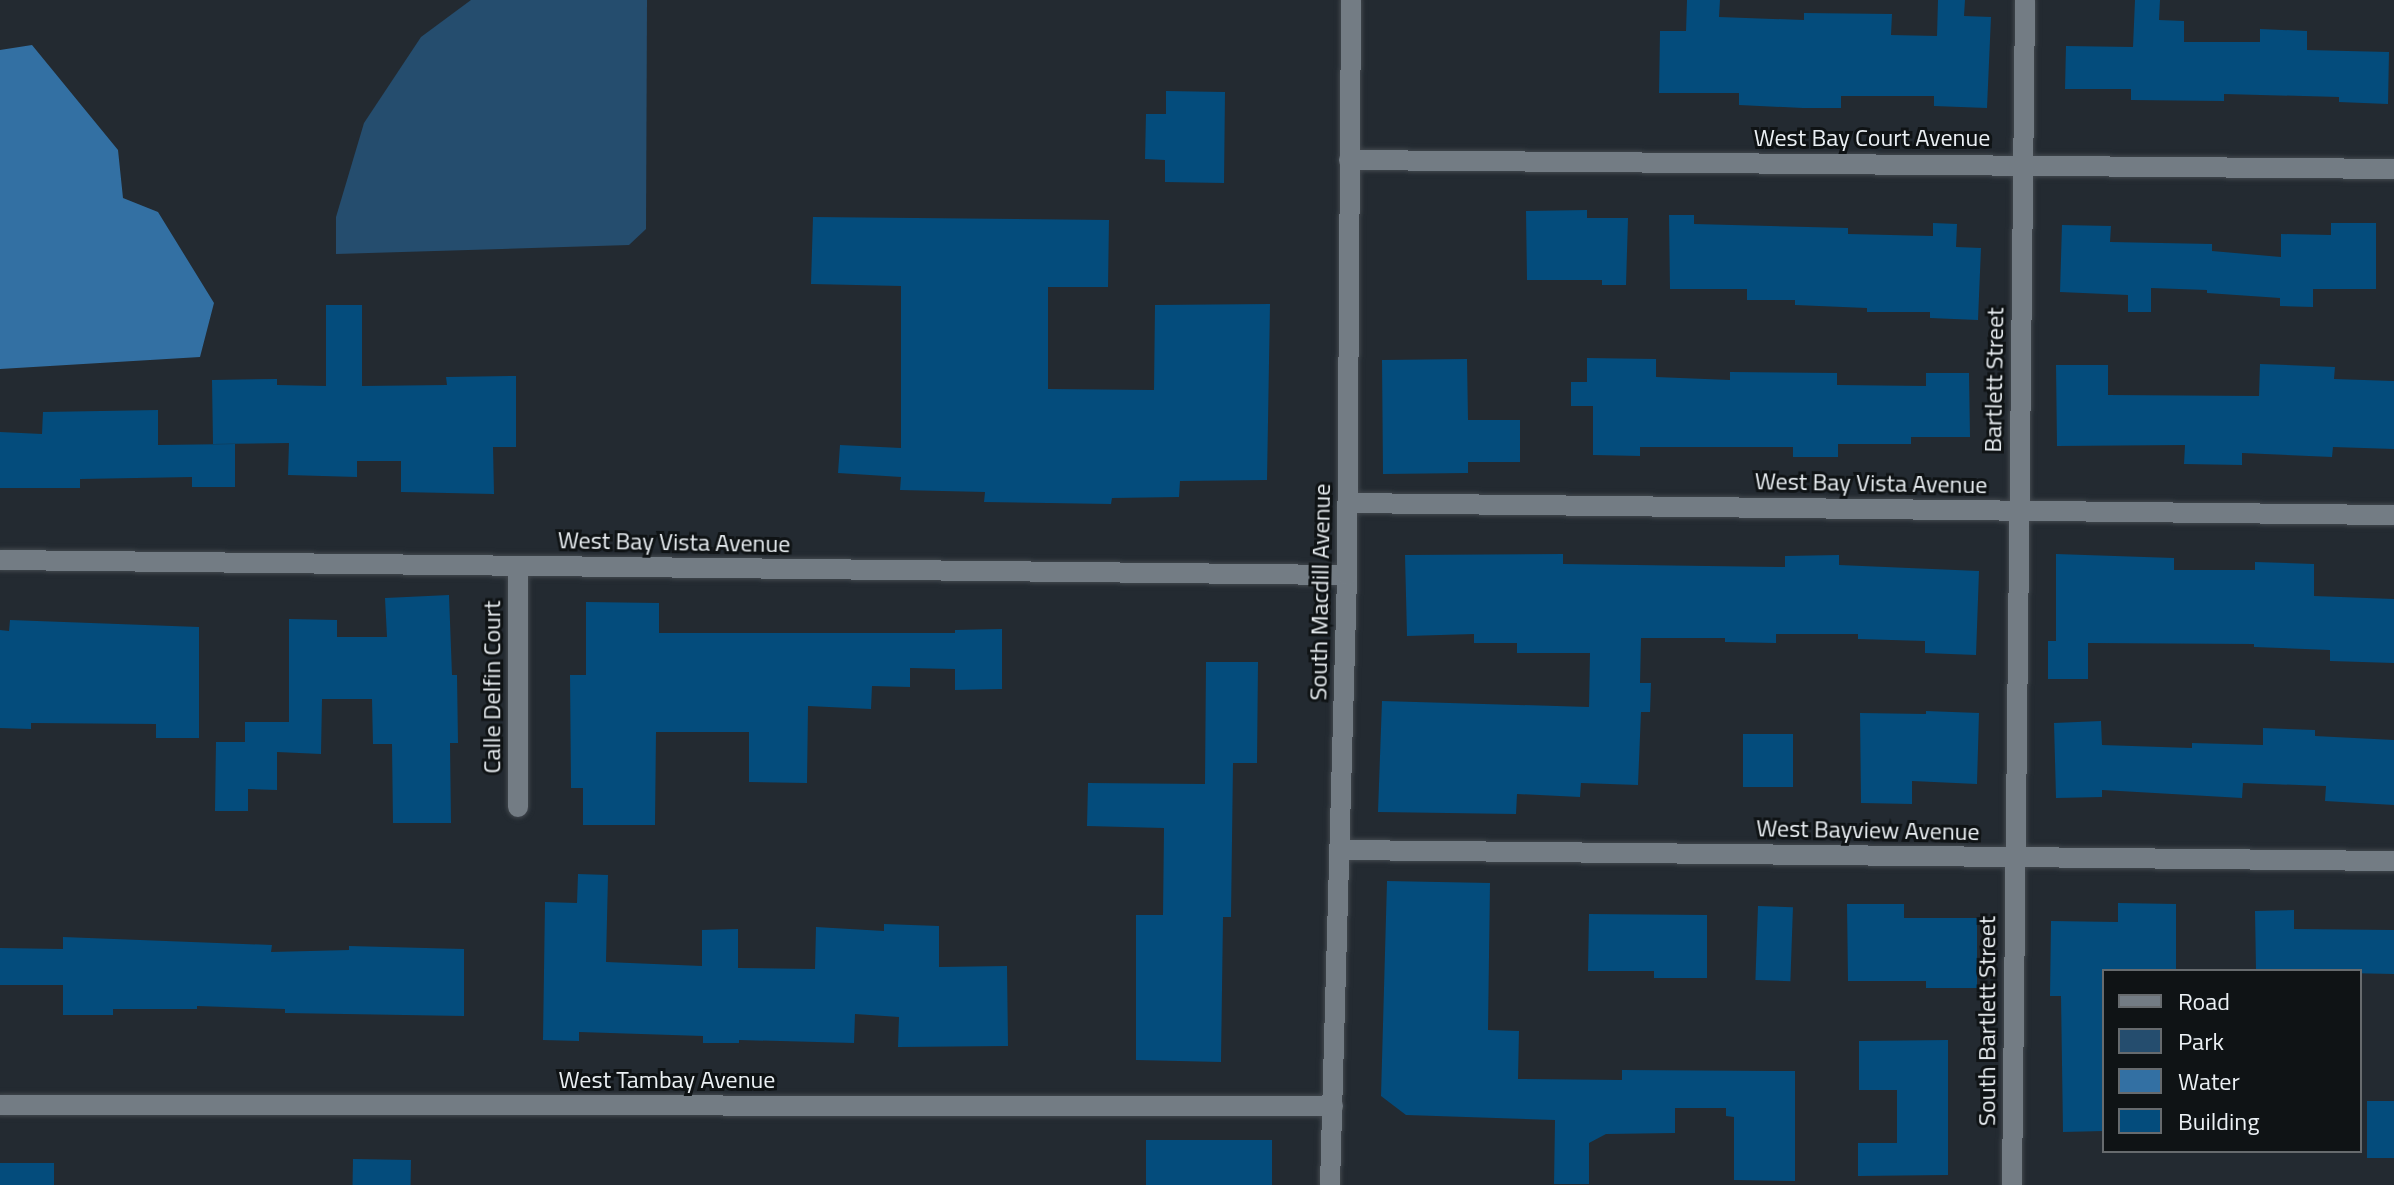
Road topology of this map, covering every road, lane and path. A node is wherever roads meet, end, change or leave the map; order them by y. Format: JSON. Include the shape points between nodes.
{"nodes":[{"id":1,"x":1351,"y":0,"type":"edge"},
{"id":2,"x":2025,"y":0,"type":"edge"},
{"id":3,"x":1349,"y":160,"type":"junction"},
{"id":4,"x":2024,"y":165,"type":"junction"},
{"id":5,"x":2394,"y":169,"type":"edge"},
{"id":6,"x":1348,"y":503,"type":"junction"},
{"id":7,"x":2017,"y":510,"type":"junction"},
{"id":8,"x":2394,"y":515,"type":"edge"},
{"id":9,"x":0,"y":560,"type":"edge"},
{"id":10,"x":518,"y":566,"type":"junction"},
{"id":11,"x":1347,"y":575,"type":"junction"},
{"id":12,"x":518,"y":807,"type":"dead end"},
{"id":13,"x":1342,"y":850,"type":"junction"},
{"id":14,"x":2015,"y":857,"type":"junction"},
{"id":15,"x":2394,"y":861,"type":"edge"},
{"id":16,"x":0,"y":1105,"type":"edge"},
{"id":17,"x":1333,"y":1106,"type":"junction"},
{"id":18,"x":1330,"y":1185,"type":"edge"},
{"id":19,"x":2012,"y":1185,"type":"edge"}],
"edges":[{"from":1,"to":3,"type":"street","name":"South Macdill Avenue"},
{"from":2,"to":4,"type":"street","name":"Bartlett Street"},
{"from":3,"to":4,"type":"street","name":"West Bay Court Avenue"},
{"from":3,"to":6,"type":"street","name":"South Macdill Avenue"},
{"from":4,"to":5,"type":"street","name":"West Bay Court Avenue"},
{"from":4,"to":7,"type":"street","name":"Bartlett Street"},
{"from":6,"to":7,"type":"street","name":"West Bay Vista Avenue"},
{"from":6,"to":11,"type":"street","name":"South Macdill Avenue"},
{"from":7,"to":8,"type":"street","name":"West Bay Vista Avenue"},
{"from":7,"to":14,"type":"street","name":"Bartlett Street"},
{"from":9,"to":10,"type":"street","name":"West Bay Vista Avenue"},
{"from":10,"to":11,"type":"street","name":"West Bay Vista Avenue"},
{"from":10,"to":12,"type":"street","name":"Calle Delfin Court"},
{"from":11,"to":13,"type":"street","name":"South Macdill Avenue"},
{"from":13,"to":14,"type":"street","name":"West Bayview Avenue"},
{"from":13,"to":17,"type":"street","name":"South Macdill Avenue"},
{"from":14,"to":15,"type":"street","name":"West Bayview Avenue"},
{"from":14,"to":19,"type":"street","name":"South Bartlett Street"},
{"from":16,"to":17,"type":"street","name":"West Tambay Avenue"},
{"from":17,"to":18,"type":"street","name":"South Macdill Avenue"}]}
